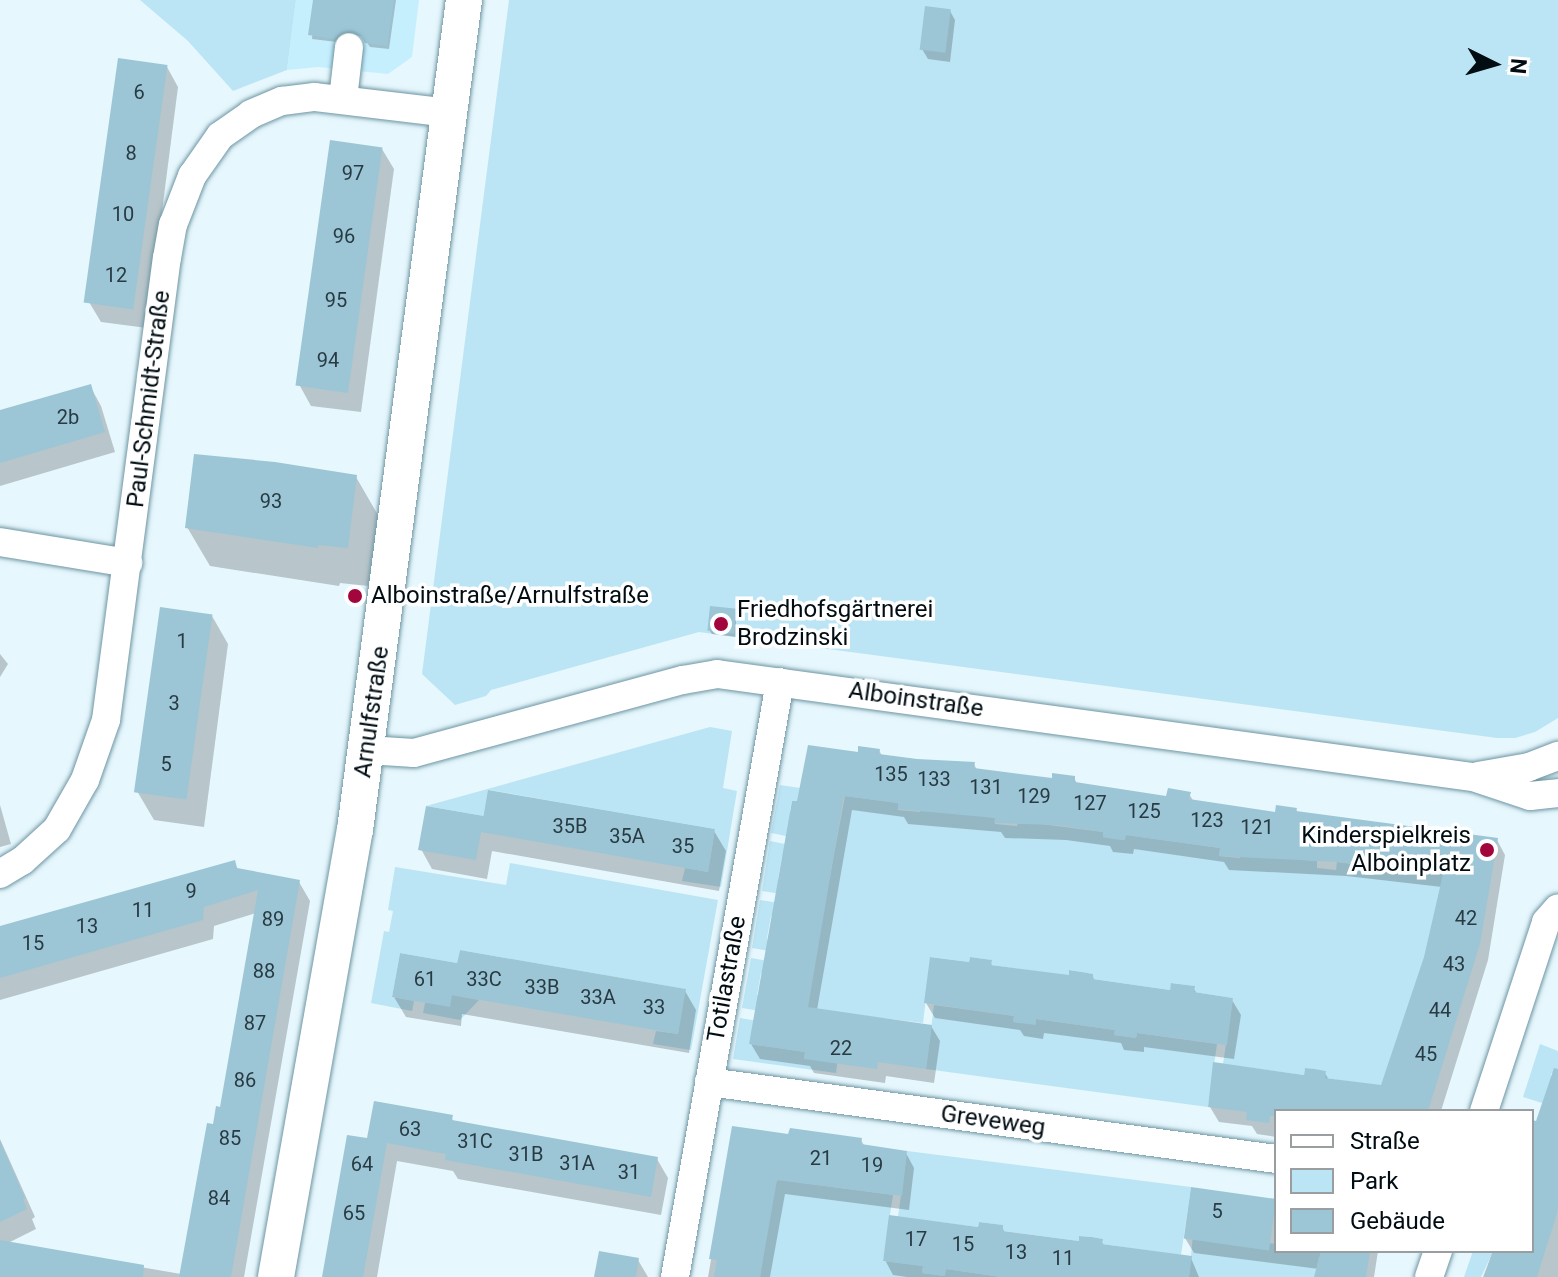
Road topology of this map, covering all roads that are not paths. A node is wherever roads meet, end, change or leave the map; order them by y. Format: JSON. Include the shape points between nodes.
{"nodes":[{"id":1,"x":464,"y":0,"type":"edge"},
{"id":2,"x":349,"y":47,"type":"dead end"},
{"id":3,"x":343,"y":99,"type":"junction"},
{"id":4,"x":450,"y":113,"type":"junction"},
{"id":5,"x":0,"y":542,"type":"edge"},
{"id":6,"x":134,"y":561,"type":"junction"},
{"id":7,"x":780,"y":682,"type":"junction"},
{"id":8,"x":367,"y":750,"type":"junction"},
{"id":9,"x":1558,"y":756,"type":"edge"},
{"id":10,"x":1473,"y":777,"type":"junction"},
{"id":11,"x":1558,"y":793,"type":"edge"},
{"id":12,"x":0,"y":874,"type":"edge"},
{"id":13,"x":1558,"y":908,"type":"edge"},
{"id":14,"x":709,"y":1082,"type":"junction"},
{"id":15,"x":1485,"y":1109,"type":"edge"},
{"id":16,"x":1274,"y":1159,"type":"edge"},
{"id":17,"x":1437,"y":1253,"type":"edge"},
{"id":18,"x":276,"y":1277,"type":"edge"},
{"id":19,"x":675,"y":1277,"type":"edge"},
{"id":20,"x":1429,"y":1277,"type":"edge"}],
"edges":[{"from":1,"to":4,"type":"main road","name":"Arnulfstraße"},
{"from":2,"to":3,"type":"street"},
{"from":3,"to":4,"type":"street","name":"Paul-Schmidt-Straße"},
{"from":3,"to":6,"type":"street","name":"Paul-Schmidt-Straße","via":[[300,98],[251,114],[220,136],[192,176],[167,258]]},
{"from":4,"to":8,"type":"main road","name":"Arnulfstraße"},
{"from":5,"to":6,"type":"street"},
{"from":6,"to":12,"type":"street","name":"Paul-Schmidt-Straße","via":[[106,720],[85,780],[57,829]]},
{"from":7,"to":8,"type":"street","name":"Alboinstraße","via":[[706,676],[414,753]]},
{"from":7,"to":10,"type":"street","name":"Alboinstraße"},
{"from":7,"to":14,"type":"street","name":"Totilastraße"},
{"from":8,"to":18,"type":"main road","name":"Arnulfstraße"},
{"from":9,"to":10,"type":"street"},
{"from":10,"to":11,"type":"street","via":[[1530,796]]},
{"from":13,"to":15,"type":"street","via":[[1546,922]]},
{"from":14,"to":16,"type":"street","name":"Greveweg"},
{"from":14,"to":19,"type":"street","name":"Totilastraße"},
{"from":17,"to":20,"type":"street"}]}
